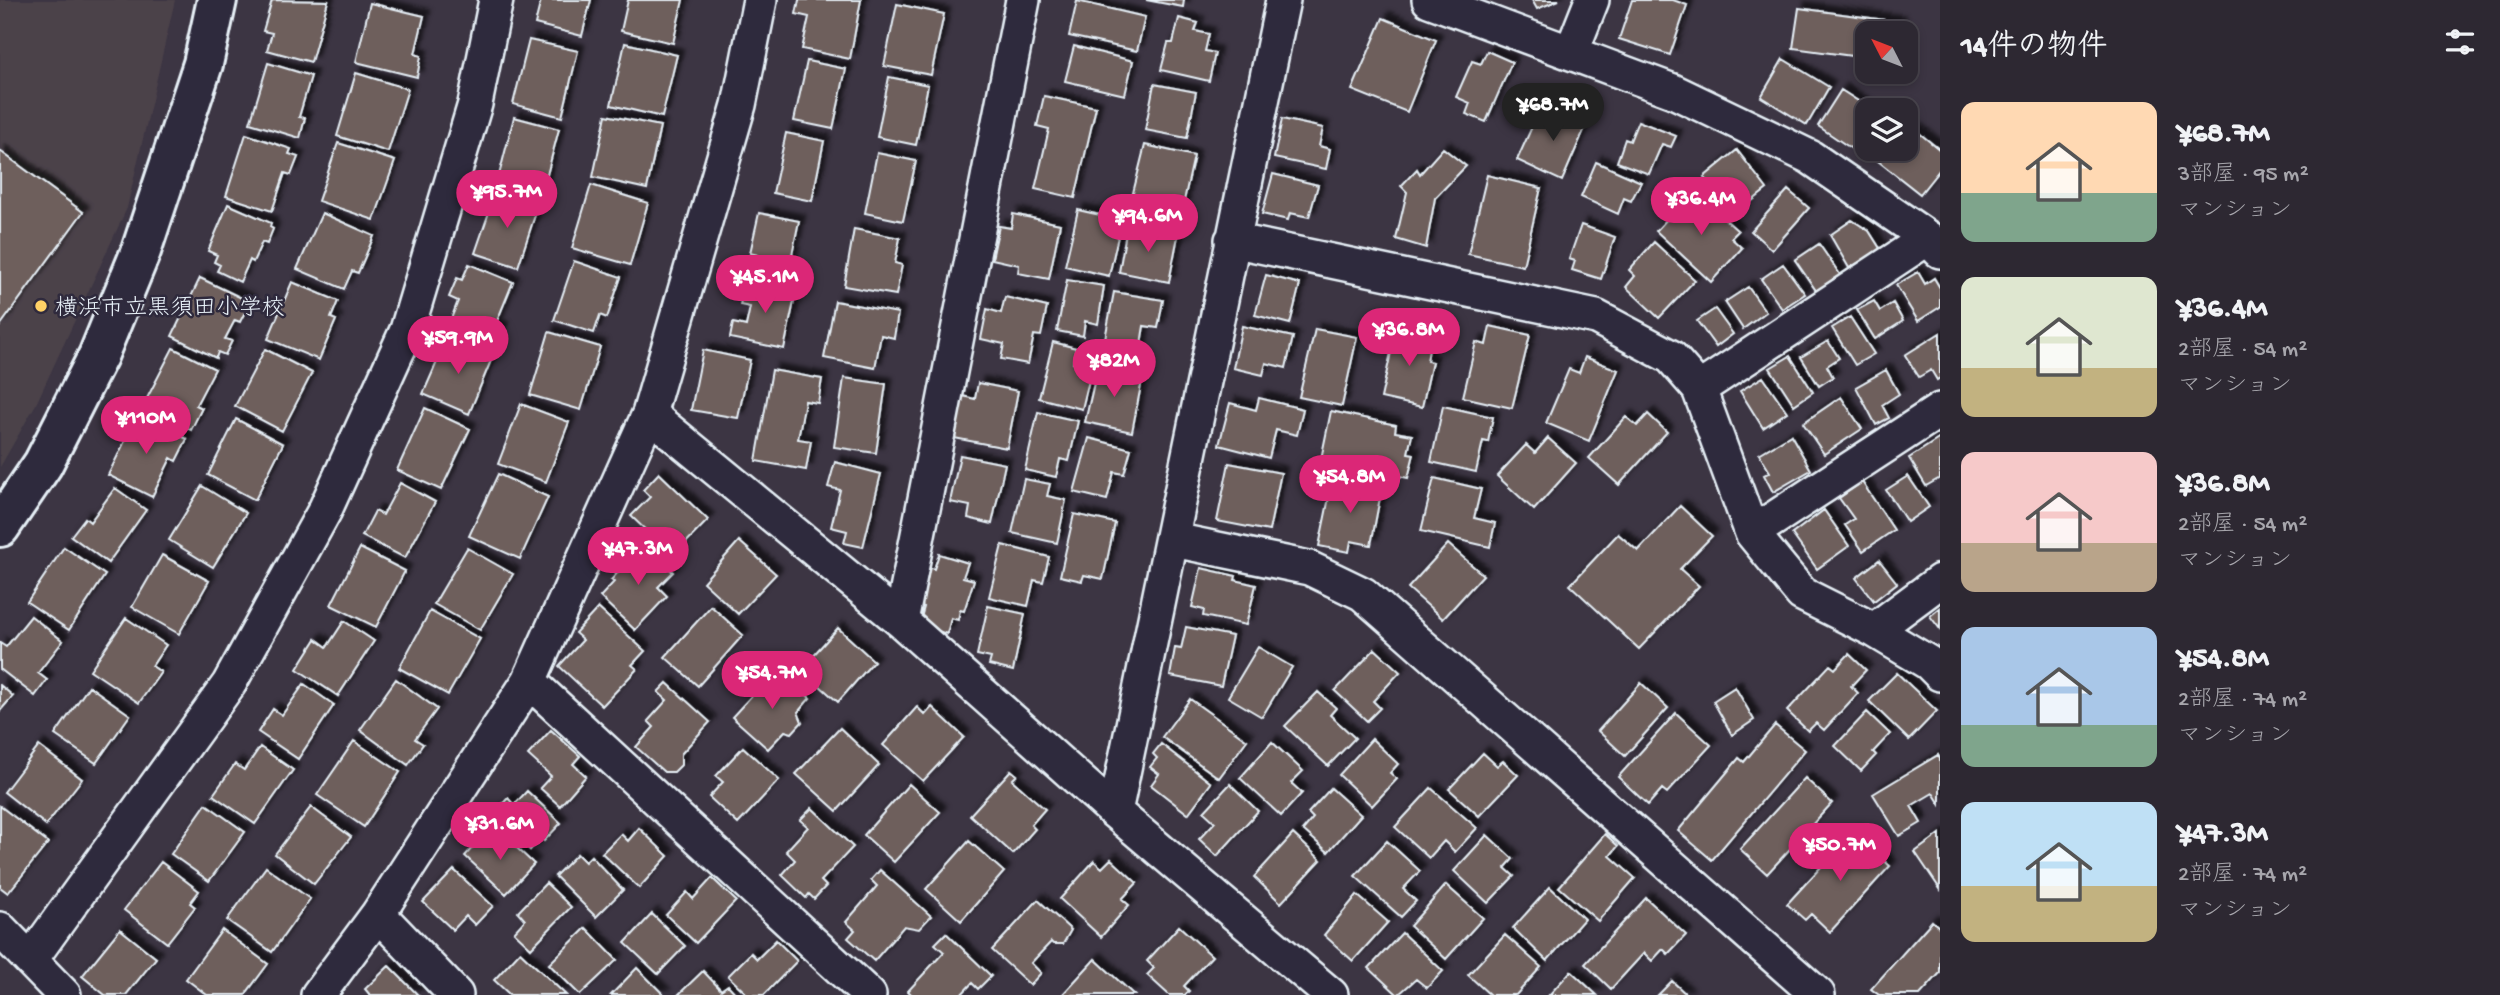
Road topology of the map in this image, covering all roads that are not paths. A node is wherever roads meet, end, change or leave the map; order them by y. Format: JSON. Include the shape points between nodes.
{"nodes":[{"id":1,"x":217,"y":0,"type":"edge"},
{"id":2,"x":496,"y":0,"type":"edge"},
{"id":3,"x":760,"y":0,"type":"edge"},
{"id":4,"x":1023,"y":0,"type":"edge"},
{"id":5,"x":1283,"y":0,"type":"edge"},
{"id":6,"x":1429,"y":0,"type":"edge"},
{"id":7,"x":1592,"y":0,"type":"edge"},
{"id":8,"x":1571,"y":53,"type":"junction"},
{"id":9,"x":1232,"y":240,"type":"junction"},
{"id":10,"x":1934,"y":245,"type":"edge"},
{"id":11,"x":1699,"y":389,"type":"junction"},
{"id":12,"x":1940,"y":410,"type":"edge"},
{"id":13,"x":649,"y":414,"type":"junction"},
{"id":14,"x":0,"y":527,"type":"edge"},
{"id":15,"x":1752,"y":533,"type":"junction"},
{"id":16,"x":1174,"y":540,"type":"junction"},
{"id":17,"x":1940,"y":580,"type":"edge"},
{"id":18,"x":901,"y":621,"type":"junction"},
{"id":19,"x":1874,"y":631,"type":"junction"},
{"id":20,"x":1940,"y":674,"type":"edge"},
{"id":21,"x":529,"y":681,"type":"junction"},
{"id":22,"x":1115,"y":812,"type":"junction"},
{"id":23,"x":378,"y":914,"type":"junction"},
{"id":24,"x":0,"y":929,"type":"edge"},
{"id":25,"x":31,"y":959,"type":"junction"},
{"id":26,"x":64,"y":995,"type":"edge"},
{"id":27,"x":318,"y":995,"type":"edge"},
{"id":28,"x":456,"y":995,"type":"edge"},
{"id":29,"x":869,"y":995,"type":"edge"},
{"id":30,"x":1331,"y":995,"type":"edge"},
{"id":31,"x":1818,"y":995,"type":"edge"}],
"edges":[{"from":1,"to":14,"type":"street","via":[[187,114],[141,251],[103,344],[43,464]]},
{"from":2,"to":25,"type":"street","via":[[475,104],[407,330],[325,510],[229,684]]},
{"from":3,"to":13,"type":"street","via":[[739,105]]},
{"from":4,"to":18,"type":"street"},
{"from":5,"to":9,"type":"street"},
{"from":6,"to":8,"type":"street"},
{"from":7,"to":8,"type":"street"},
{"from":8,"to":10,"type":"street","via":[[1673,91],[1810,157]]},
{"from":9,"to":11,"type":"street","via":[[1596,317],[1671,357]]},
{"from":9,"to":16,"type":"street"},
{"from":10,"to":11,"type":"street"},
{"from":11,"to":15,"type":"street"},
{"from":12,"to":15,"type":"street"},
{"from":13,"to":18,"type":"street"},
{"from":13,"to":21,"type":"street"},
{"from":15,"to":19,"type":"street","via":[[1802,594]]},
{"from":16,"to":22,"type":"street"},
{"from":16,"to":31,"type":"street","via":[[1309,568],[1363,594]]},
{"from":17,"to":19,"type":"street"},
{"from":18,"to":22,"type":"street"},
{"from":19,"to":20,"type":"street"},
{"from":21,"to":23,"type":"street"},
{"from":21,"to":29,"type":"street"},
{"from":22,"to":30,"type":"street"},
{"from":23,"to":27,"type":"street"},
{"from":23,"to":28,"type":"street"},
{"from":24,"to":25,"type":"street"},
{"from":25,"to":26,"type":"street"}]}
